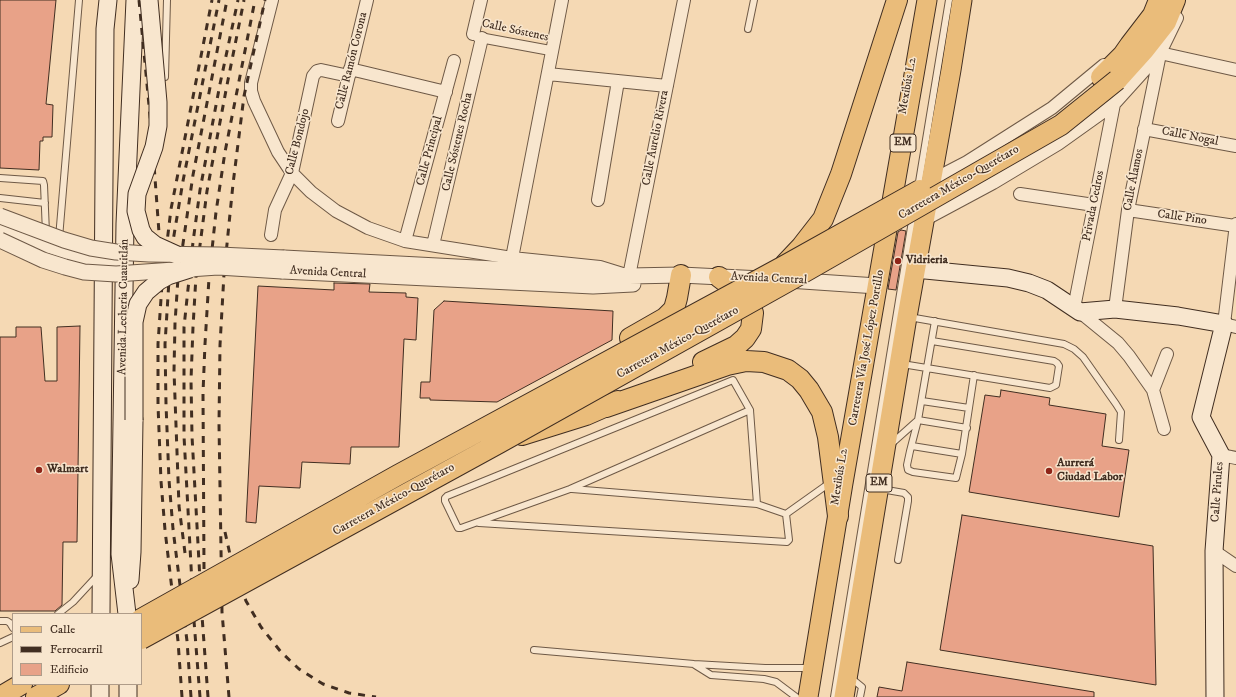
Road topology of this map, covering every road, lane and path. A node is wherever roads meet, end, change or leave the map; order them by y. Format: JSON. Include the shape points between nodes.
{"nodes":[{"id":1,"x":79,"y":0,"type":"edge"},
{"id":2,"x":108,"y":0,"type":"edge"},
{"id":3,"x":135,"y":0,"type":"edge"},
{"id":4,"x":149,"y":0,"type":"edge"},
{"id":5,"x":167,"y":0,"type":"edge"},
{"id":6,"x":272,"y":0,"type":"edge"},
{"id":7,"x":367,"y":0,"type":"edge"},
{"id":8,"x":481,"y":0,"type":"edge"},
{"id":9,"x":562,"y":0,"type":"edge"},
{"id":10,"x":682,"y":0,"type":"edge"},
{"id":11,"x":754,"y":0,"type":"edge"},
{"id":12,"x":889,"y":0,"type":"edge"},
{"id":13,"x":897,"y":0,"type":"edge"},
{"id":14,"x":927,"y":0,"type":"edge"},
{"id":15,"x":933,"y":0,"type":"edge"},
{"id":16,"x":949,"y":0,"type":"edge"},
{"id":17,"x":962,"y":0,"type":"edge"},
{"id":18,"x":1159,"y":0,"type":"edge"},
{"id":19,"x":1175,"y":0,"type":"edge"},
{"id":20,"x":1184,"y":0,"type":"edge"},
{"id":21,"x":748,"y":29,"type":"dead end"},
{"id":22,"x":478,"y":36,"type":"junction"},
{"id":23,"x":927,"y":38,"type":"dead end"},
{"id":24,"x":1146,"y":48,"type":"junction"},
{"id":25,"x":553,"y":51,"type":"junction"},
{"id":26,"x":454,"y":61,"type":"dead end"},
{"id":27,"x":1236,"y":70,"type":"edge"},
{"id":28,"x":349,"y":72,"type":"junction"},
{"id":29,"x":548,"y":74,"type":"junction"},
{"id":30,"x":165,"y":77,"type":"dead end"},
{"id":31,"x":1109,"y":79,"type":"junction"},
{"id":32,"x":618,"y":81,"type":"junction"},
{"id":33,"x":667,"y":86,"type":"junction"},
{"id":34,"x":446,"y":92,"type":"junction"},
{"id":35,"x":1114,"y":104,"type":"junction"},
{"id":36,"x":338,"y":121,"type":"dead end"},
{"id":37,"x":1144,"y":129,"type":"junction"},
{"id":38,"x":910,"y":137,"type":"dead end"},
{"id":39,"x":1236,"y":146,"type":"edge"},
{"id":40,"x":292,"y":173,"type":"junction"},
{"id":41,"x":0,"y":178,"type":"edge"},
{"id":42,"x":931,"y":178,"type":"junction"},
{"id":43,"x":1020,"y":194,"type":"dead end"},
{"id":44,"x":0,"y":198,"type":"edge"},
{"id":45,"x":598,"y":200,"type":"dead end"},
{"id":46,"x":45,"y":203,"type":"junction"},
{"id":47,"x":1094,"y":205,"type":"junction"},
{"id":48,"x":1128,"y":210,"type":"junction"},
{"id":49,"x":0,"y":216,"type":"edge"},
{"id":50,"x":924,"y":220,"type":"junction"},
{"id":51,"x":1236,"y":225,"type":"edge"},
{"id":52,"x":0,"y":229,"type":"edge"},
{"id":53,"x":271,"y":235,"type":"dead end"},
{"id":54,"x":0,"y":240,"type":"edge"},
{"id":55,"x":405,"y":241,"type":"junction"},
{"id":56,"x":433,"y":245,"type":"junction"},
{"id":57,"x":52,"y":247,"type":"junction"},
{"id":58,"x":177,"y":255,"type":"junction"},
{"id":59,"x":512,"y":258,"type":"junction"},
{"id":60,"x":103,"y":264,"type":"junction"},
{"id":61,"x":283,"y":264,"type":"junction"},
{"id":62,"x":124,"y":266,"type":"junction"},
{"id":63,"x":784,"y":266,"type":"junction"},
{"id":64,"x":190,"y":269,"type":"junction"},
{"id":65,"x":915,"y":269,"type":"junction"},
{"id":66,"x":681,"y":275,"type":"junction"},
{"id":67,"x":629,"y":276,"type":"junction"},
{"id":68,"x":660,"y":276,"type":"junction"},
{"id":69,"x":719,"y":276,"type":"junction"},
{"id":70,"x":745,"y":278,"type":"junction"},
{"id":71,"x":877,"y":286,"type":"junction"},
{"id":72,"x":1115,"y":309,"type":"junction"},
{"id":73,"x":1077,"y":310,"type":"junction"},
{"id":74,"x":907,"y":317,"type":"junction"},
{"id":75,"x":935,"y":321,"type":"junction"},
{"id":76,"x":1230,"y":326,"type":"edge"},
{"id":77,"x":932,"y":341,"type":"junction"},
{"id":78,"x":1167,"y":354,"type":"dead end"},
{"id":79,"x":899,"y":364,"type":"junction"},
{"id":80,"x":927,"y":368,"type":"junction"},
{"id":81,"x":974,"y":375,"type":"junction"},
{"id":82,"x":1153,"y":390,"type":"junction"},
{"id":83,"x":866,"y":392,"type":"dead end"},
{"id":84,"x":922,"y":401,"type":"junction"},
{"id":85,"x":606,"y":407,"type":"junction"},
{"id":86,"x":969,"y":408,"type":"junction"},
{"id":87,"x":750,"y":410,"type":"junction"},
{"id":88,"x":918,"y":420,"type":"junction"},
{"id":89,"x":967,"y":428,"type":"junction"},
{"id":90,"x":1164,"y":429,"type":"dead end"},
{"id":91,"x":1118,"y":440,"type":"dead end"},
{"id":92,"x":499,"y":443,"type":"junction"},
{"id":93,"x":912,"y":446,"type":"junction"},
{"id":94,"x":885,"y":448,"type":"junction"},
{"id":95,"x":962,"y":454,"type":"junction"},
{"id":96,"x":1229,"y":457,"type":"edge"},
{"id":97,"x":398,"y":475,"type":"junction"},
{"id":98,"x":834,"y":480,"type":"junction"},
{"id":99,"x":570,"y":489,"type":"junction"},
{"id":100,"x":878,"y":489,"type":"junction"},
{"id":101,"x":757,"y":504,"type":"junction"},
{"id":102,"x":786,"y":514,"type":"junction"},
{"id":103,"x":838,"y":516,"type":"junction"},
{"id":104,"x":475,"y":522,"type":"junction"},
{"id":105,"x":1214,"y":551,"type":"junction"},
{"id":106,"x":898,"y":560,"type":"dead end"},
{"id":107,"x":1236,"y":566,"type":"edge"},
{"id":108,"x":101,"y":572,"type":"junction"},
{"id":109,"x":59,"y":613,"type":"edge"},
{"id":110,"x":101,"y":613,"type":"edge"},
{"id":111,"x":127,"y":613,"type":"edge"},
{"id":112,"x":127,"y":613,"type":"edge"},
{"id":113,"x":142,"y":617,"type":"edge"},
{"id":114,"x":0,"y":621,"type":"edge"},
{"id":115,"x":12,"y":626,"type":"edge"},
{"id":116,"x":12,"y":637,"type":"edge"},
{"id":117,"x":142,"y":638,"type":"edge"},
{"id":118,"x":0,"y":643,"type":"edge"},
{"id":119,"x":534,"y":650,"type":"dead end"},
{"id":120,"x":694,"y":664,"type":"junction"},
{"id":121,"x":812,"y":668,"type":"junction"},
{"id":122,"x":847,"y":676,"type":"junction"},
{"id":123,"x":14,"y":685,"type":"edge"},
{"id":124,"x":20,"y":685,"type":"edge"},
{"id":125,"x":57,"y":685,"type":"edge"},
{"id":126,"x":100,"y":685,"type":"edge"},
{"id":127,"x":128,"y":685,"type":"edge"},
{"id":128,"x":0,"y":690,"type":"edge"},
{"id":129,"x":0,"y":697,"type":"edge"},
{"id":130,"x":36,"y":697,"type":"edge"},
{"id":131,"x":100,"y":697,"type":"edge"},
{"id":132,"x":128,"y":697,"type":"edge"},
{"id":133,"x":796,"y":697,"type":"edge"},
{"id":134,"x":808,"y":697,"type":"edge"},
{"id":135,"x":834,"y":697,"type":"edge"},
{"id":136,"x":844,"y":697,"type":"edge"},
{"id":137,"x":860,"y":697,"type":"edge"},
{"id":138,"x":1214,"y":697,"type":"edge"}],
"edges":[{"from":1,"to":57,"type":"lane"},
{"from":2,"to":60,"type":"main road","name":"Avenida Lecheria Cuautitlán","via":[[105,30]]},
{"from":3,"to":62,"type":"main road","name":"Avenida Lecheria Cuautitlán"},
{"from":4,"to":58,"type":"main road","bridge":true,"via":[[158,126],[154,147],[137,194],[136,211],[145,237],[155,245]]},
{"from":5,"to":30,"type":"lane"},
{"from":6,"to":40,"type":"street","via":[[251,91],[278,152]]},
{"from":7,"to":28,"type":"street","name":"Calle Ramón Corona"},
{"from":8,"to":22,"type":"street","name":"Calle Sóstenes Rocha"},
{"from":9,"to":25,"type":"street"},
{"from":10,"to":33,"type":"street","name":"Calle Aurelio Rivera"},
{"from":11,"to":21,"type":"lane"},
{"from":12,"to":70,"type":"street","via":[[818,210],[781,255]]},
{"from":13,"to":63,"type":"highway","via":[[841,174],[823,219]]},
{"from":14,"to":71,"type":"main road","name":"Carretera Vía José López Portillo","number":"EM"},
{"from":15,"to":23,"type":"lane"},
{"from":16,"to":135,"type":"lane"},
{"from":17,"to":42,"type":"main road","number":"EM"},
{"from":18,"to":24,"type":"highway","name":"Carretera México-Querétaro"},
{"from":19,"to":24,"type":"highway","name":"Carretera México-Querétaro","via":[[1166,22]]},
{"from":20,"to":24,"type":"street","via":[[1174,26]]},
{"from":22,"to":25,"type":"street","name":"Calle Sóstenes"},
{"from":22,"to":56,"type":"street","name":"Calle Sóstenes Rocha"},
{"from":24,"to":27,"type":"street"},
{"from":24,"to":31,"type":"highway","name":"Carretera México-Querétaro"},
{"from":24,"to":35,"type":"street"},
{"from":24,"to":37,"type":"street","name":"Calle Álamos"},
{"from":24,"to":42,"type":"street","via":[[1102,67],[1052,108],[967,162]]},
{"from":25,"to":29,"type":"street"},
{"from":26,"to":34,"type":"street","name":"Calle Principal"},
{"from":28,"to":34,"type":"street"},
{"from":28,"to":36,"type":"street","name":"Calle Ramón Corona"},
{"from":28,"to":40,"type":"street","name":"Calle Bondojo","via":[[321,70],[313,76]]},
{"from":29,"to":32,"type":"street"},
{"from":29,"to":59,"type":"street"},
{"from":31,"to":63,"type":"highway","name":"Carretera México-Querétaro","bridge":true,"via":[[1059,113]]},
{"from":31,"to":92,"type":"highway","name":"Carretera México-Querétaro","bridge":true,"via":[[1061,125]]},
{"from":32,"to":33,"type":"street"},
{"from":32,"to":45,"type":"street"},
{"from":33,"to":67,"type":"street","name":"Calle Aurelio Rivera"},
{"from":34,"to":55,"type":"street","name":"Calle Principal"},
{"from":35,"to":47,"type":"street","name":"Privada Cedros"},
{"from":35,"to":50,"type":"street","via":[[1058,144]]},
{"from":37,"to":39,"type":"street","name":"Calle Nogal"},
{"from":37,"to":48,"type":"street","name":"Calle Álamos"},
{"from":38,"to":83,"type":"lane"},
{"from":40,"to":53,"type":"street","name":"Calle Bondojo","via":[[275,210]]},
{"from":40,"to":55,"type":"street","via":[[336,211],[368,228]]},
{"from":41,"to":46,"type":"lane","via":[[43,181]]},
{"from":42,"to":50,"type":"main road","number":"EM"},
{"from":43,"to":47,"type":"street"},
{"from":44,"to":46,"type":"lane"},
{"from":46,"to":57,"type":"lane"},
{"from":47,"to":73,"type":"street","name":"Privada Cedros"},
{"from":48,"to":51,"type":"street","name":"Calle Pino"},
{"from":48,"to":72,"type":"street","name":"Calle Álamos"},
{"from":49,"to":58,"type":"street","name":"Avenida Central","bridge":true,"via":[[91,248]]},
{"from":50,"to":65,"type":"main road","number":"EM"},
{"from":51,"to":76,"type":"street","name":"Calle Pirules"},
{"from":52,"to":57,"type":"street"},
{"from":54,"to":64,"type":"street","name":"Avenida Central","bridge":true,"via":[[44,260],[84,272],[116,274]]},
{"from":55,"to":56,"type":"street"},
{"from":56,"to":59,"type":"street"},
{"from":57,"to":60,"type":"street"},
{"from":58,"to":61,"type":"street","name":"Avenida Central","bridge":true,"via":[[219,255]]},
{"from":59,"to":67,"type":"street","via":[[600,267]]},
{"from":60,"to":62,"type":"street"},
{"from":60,"to":108,"type":"main road","name":"Avenida Lecheria Cuautitlán"},
{"from":61,"to":64,"type":"street","name":"Avenida Central","bridge":true},
{"from":61,"to":67,"type":"street","name":"Avenida Central"},
{"from":61,"to":68,"type":"street","name":"Avenida Central","via":[[593,286],[645,282]]},
{"from":62,"to":111,"type":"main road","name":"Avenida Lecheria Cuautitlán","via":[[120,554]]},
{"from":63,"to":97,"type":"highway","name":"Carretera México-Querétaro","bridge":true},
{"from":64,"to":112,"type":"main road","bridge":true,"via":[[168,276],[146,292],[138,304],[134,322],[132,552]]},
{"from":65,"to":73,"type":"main road","via":[[1022,281],[1047,290]]},
{"from":65,"to":74,"type":"main road","number":"EM"},
{"from":66,"to":68,"type":"street","name":"Avenida Central"},
{"from":66,"to":69,"type":"street","name":"Avenida Central"},
{"from":66,"to":97,"type":"highway","bridge":true,"via":[[674,309],[665,318],[447,439]]},
{"from":67,"to":68,"type":"street","name":"Avenida Central"},
{"from":69,"to":70,"type":"street","name":"Avenida Central"},
{"from":69,"to":85,"type":"highway","via":[[749,302],[753,320],[745,338],[717,356]]},
{"from":70,"to":71,"type":"street","name":"Avenida Central"},
{"from":71,"to":103,"type":"main road","name":"Carretera Vía José López Portillo","number":"EM"},
{"from":72,"to":73,"type":"main road"},
{"from":72,"to":76,"type":"main road","via":[[1178,316]]},
{"from":73,"to":82,"type":"street","via":[[1118,343]]},
{"from":74,"to":75,"type":"lane"},
{"from":74,"to":79,"type":"main road","number":"EM"},
{"from":75,"to":77,"type":"lane"},
{"from":75,"to":91,"type":"lane","via":[[1064,344],[1074,348],[1083,357],[1120,412]]},
{"from":76,"to":96,"type":"main road","name":"Calle Pirules","via":[[1201,417]]},
{"from":77,"to":80,"type":"lane"},
{"from":77,"to":81,"type":"lane","via":[[1054,361],[1058,366],[1056,385],[1050,388]]},
{"from":78,"to":82,"type":"street"},
{"from":79,"to":80,"type":"lane"},
{"from":79,"to":94,"type":"main road","number":"EM"},
{"from":80,"to":81,"type":"lane"},
{"from":80,"to":84,"type":"lane"},
{"from":81,"to":86,"type":"lane"},
{"from":82,"to":90,"type":"street"},
{"from":84,"to":86,"type":"lane"},
{"from":84,"to":88,"type":"lane"},
{"from":85,"to":92,"type":"highway","bridge":true},
{"from":85,"to":98,"type":"highway","via":[[727,364],[746,361],[777,366],[800,379],[822,412]]},
{"from":86,"to":89,"type":"lane"},
{"from":87,"to":99,"type":"lane"},
{"from":87,"to":101,"type":"lane"},
{"from":87,"to":104,"type":"lane","via":[[733,380],[445,498],[458,528]]},
{"from":88,"to":89,"type":"lane"},
{"from":88,"to":93,"type":"lane"},
{"from":88,"to":94,"type":"lane","via":[[893,444]]},
{"from":89,"to":95,"type":"lane"},
{"from":92,"to":117,"type":"highway","name":"Carretera México-Querétaro","bridge":true},
{"from":93,"to":95,"type":"lane"},
{"from":93,"to":95,"type":"lane","via":[[907,465],[908,470],[913,472],[956,478]]},
{"from":94,"to":100,"type":"main road","number":"EM"},
{"from":96,"to":105,"type":"main road","name":"Calle Pirules"},
{"from":97,"to":113,"type":"highway","name":"Carretera México-Querétaro","bridge":true},
{"from":98,"to":102,"type":"lane"},
{"from":98,"to":103,"type":"highway"},
{"from":99,"to":101,"type":"lane"},
{"from":99,"to":104,"type":"lane"},
{"from":100,"to":106,"type":"lane","via":[[904,493],[908,497]]},
{"from":100,"to":122,"type":"main road","number":"EM"},
{"from":101,"to":102,"type":"lane"},
{"from":102,"to":104,"type":"lane","via":[[789,540],[786,542]]},
{"from":103,"to":121,"type":"main road","name":"Carretera Vía José López Portillo","number":"EM"},
{"from":105,"to":107,"type":"street"},
{"from":105,"to":138,"type":"main road","name":"Calle Pirules"},
{"from":108,"to":109,"type":"lane"},
{"from":108,"to":110,"type":"main road","name":"Avenida Lecheria Cuautitlán"},
{"from":114,"to":115,"type":"lane","via":[[7,621]]},
{"from":116,"to":118,"type":"lane"},
{"from":119,"to":120,"type":"lane"},
{"from":120,"to":121,"type":"lane"},
{"from":120,"to":133,"type":"lane","via":[[711,675],[776,682]]},
{"from":121,"to":134,"type":"main road","name":"Carretera Vía José López Portillo","number":"EM"},
{"from":122,"to":136,"type":"main road","number":"EM"},
{"from":122,"to":137,"type":"lane","via":[[862,687]]},
{"from":123,"to":128,"type":"highway"},
{"from":124,"to":129,"type":"highway"},
{"from":125,"to":130,"type":"highway"},
{"from":126,"to":131,"type":"main road"},
{"from":127,"to":132,"type":"main road"}]}
